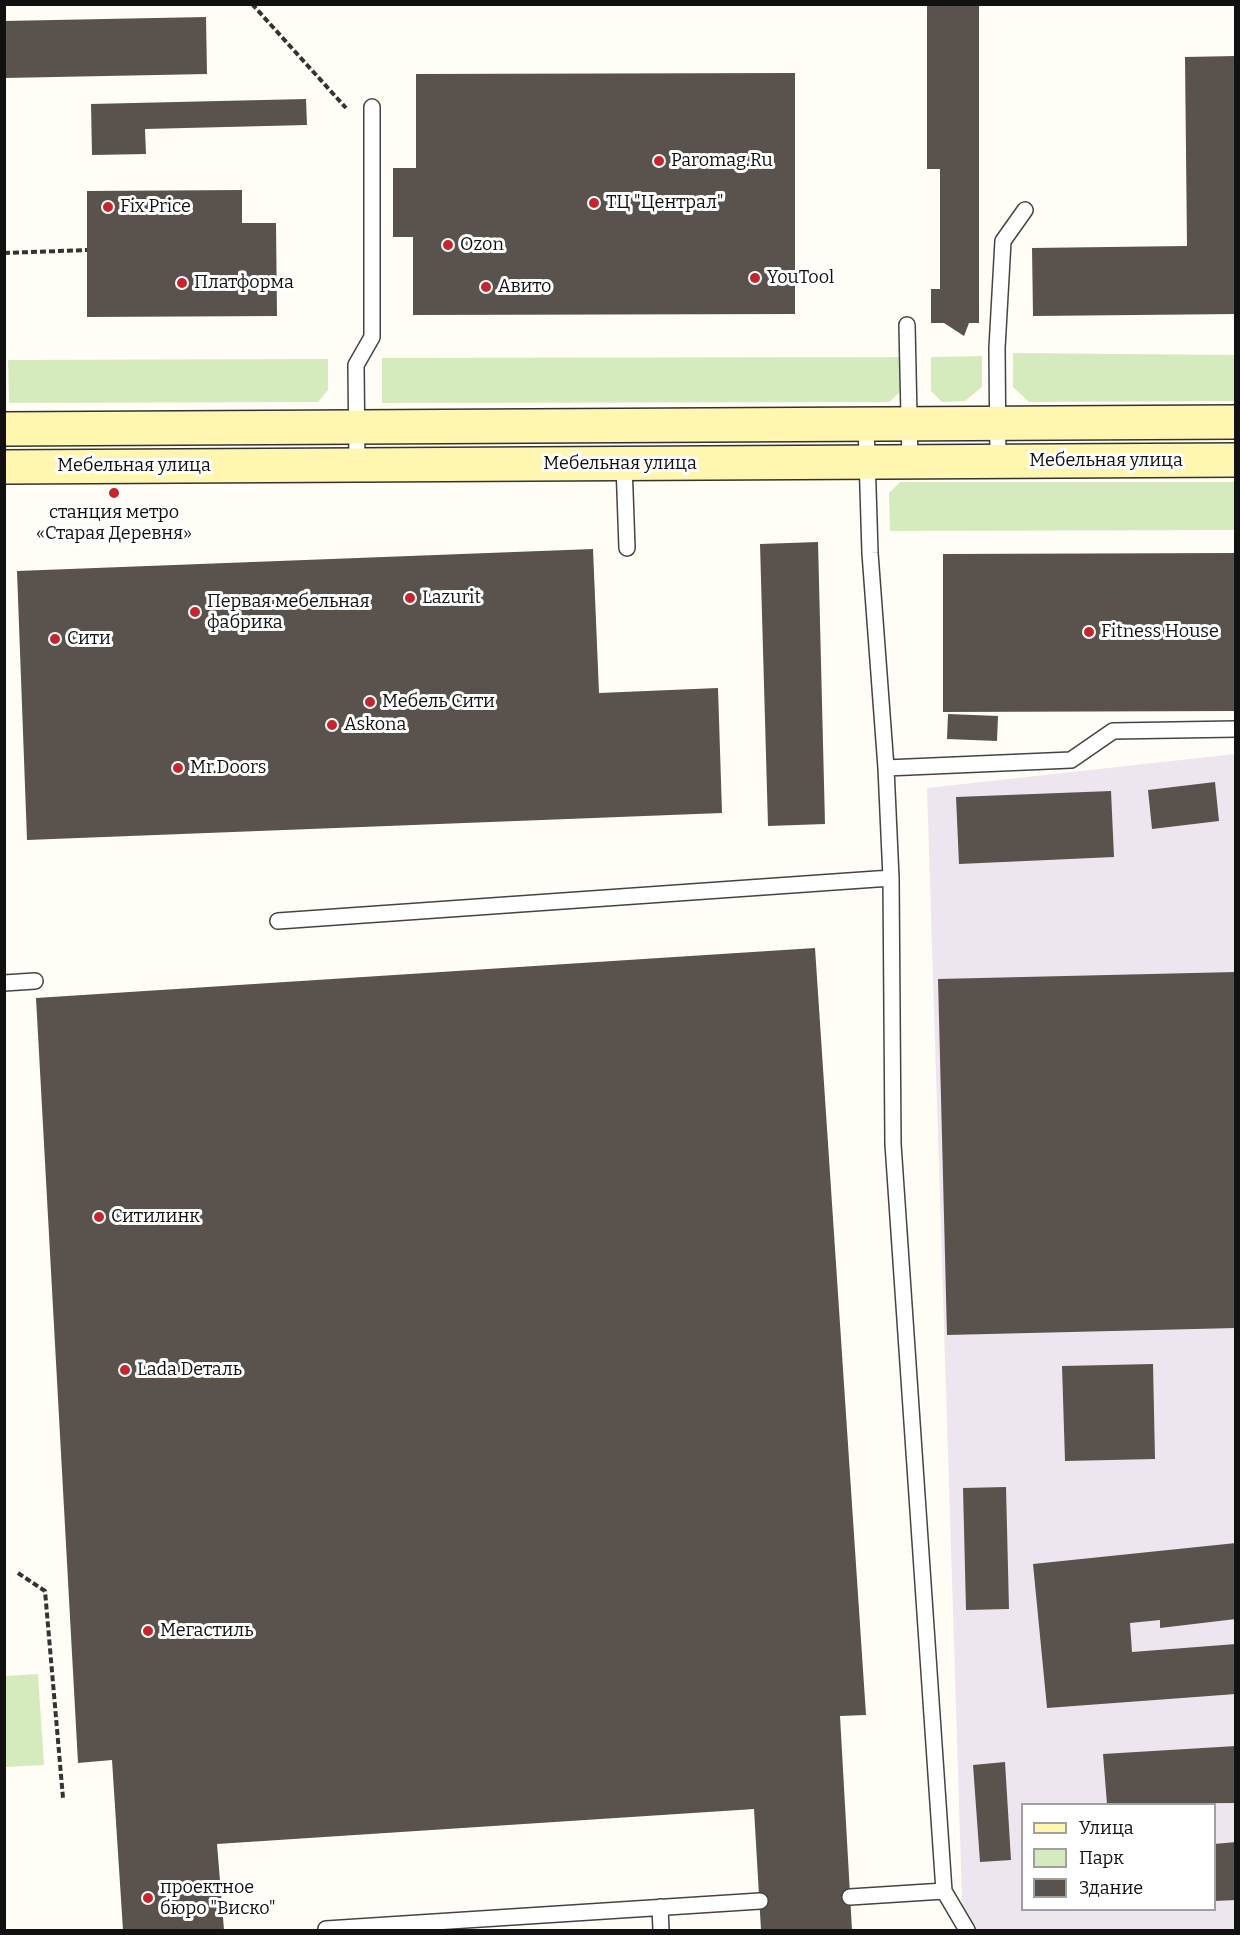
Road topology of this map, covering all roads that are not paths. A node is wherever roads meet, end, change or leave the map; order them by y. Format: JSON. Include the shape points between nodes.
{"nodes":[{"id":1,"x":372,"y":107,"type":"dead end"},
{"id":2,"x":1026,"y":210,"type":"dead end"},
{"id":3,"x":907,"y":326,"type":"dead end"},
{"id":4,"x":1236,"y":422,"type":"edge"},
{"id":5,"x":998,"y":423,"type":"junction"},
{"id":6,"x":866,"y":424,"type":"junction"},
{"id":7,"x":909,"y":424,"type":"junction"},
{"id":8,"x":357,"y":427,"type":"junction"},
{"id":9,"x":4,"y":429,"type":"edge"},
{"id":10,"x":1236,"y":460,"type":"edge"},
{"id":11,"x":867,"y":462,"type":"junction"},
{"id":12,"x":910,"y":462,"type":"junction"},
{"id":13,"x":998,"y":462,"type":"junction"},
{"id":14,"x":624,"y":464,"type":"junction"},
{"id":15,"x":357,"y":465,"type":"junction"},
{"id":16,"x":4,"y":467,"type":"edge"},
{"id":17,"x":627,"y":548,"type":"dead end"},
{"id":18,"x":1236,"y":729,"type":"edge"},
{"id":19,"x":886,"y":768,"type":"junction"},
{"id":20,"x":891,"y":878,"type":"junction"},
{"id":21,"x":278,"y":921,"type":"dead end"},
{"id":22,"x":35,"y":981,"type":"dead end"},
{"id":23,"x":4,"y":982,"type":"edge"},
{"id":24,"x":944,"y":1891,"type":"junction"},
{"id":25,"x":850,"y":1897,"type":"dead end"},
{"id":26,"x":760,"y":1901,"type":"dead end"},
{"id":27,"x":660,"y":1907,"type":"junction"},
{"id":28,"x":326,"y":1930,"type":"edge"},
{"id":29,"x":662,"y":1930,"type":"edge"},
{"id":30,"x":967,"y":1930,"type":"edge"}],
"edges":[{"from":1,"to":8,"type":"lane","via":[[372,337],[356,365]]},
{"from":2,"to":5,"type":"lane","via":[[1004,241],[997,348]]},
{"from":3,"to":7,"type":"lane"},
{"from":4,"to":5,"type":"street","name":"Мебельная улица"},
{"from":5,"to":7,"type":"street","name":"Мебельная улица"},
{"from":5,"to":13,"type":"lane"},
{"from":6,"to":7,"type":"street","name":"Мебельная улица"},
{"from":6,"to":8,"type":"street","name":"Мебельная улица"},
{"from":6,"to":11,"type":"lane"},
{"from":7,"to":12,"type":"lane"},
{"from":8,"to":9,"type":"street","name":"Мебельная улица"},
{"from":8,"to":15,"type":"lane"},
{"from":10,"to":13,"type":"street","name":"Мебельная улица"},
{"from":11,"to":12,"type":"street","name":"Мебельная улица"},
{"from":11,"to":14,"type":"street","name":"Мебельная улица"},
{"from":11,"to":19,"type":"lane"},
{"from":12,"to":13,"type":"street","name":"Мебельная улица"},
{"from":14,"to":15,"type":"street","name":"Мебельная улица"},
{"from":14,"to":17,"type":"lane"},
{"from":15,"to":16,"type":"street","name":"Мебельная улица"},
{"from":18,"to":19,"type":"lane","via":[[1113,731],[1071,760]]},
{"from":19,"to":20,"type":"lane"},
{"from":20,"to":21,"type":"lane"},
{"from":20,"to":24,"type":"lane","via":[[893,1144]]},
{"from":22,"to":23,"type":"lane"},
{"from":24,"to":25,"type":"lane"},
{"from":24,"to":30,"type":"lane"},
{"from":26,"to":27,"type":"lane"},
{"from":27,"to":28,"type":"lane"},
{"from":27,"to":29,"type":"lane"}]}
